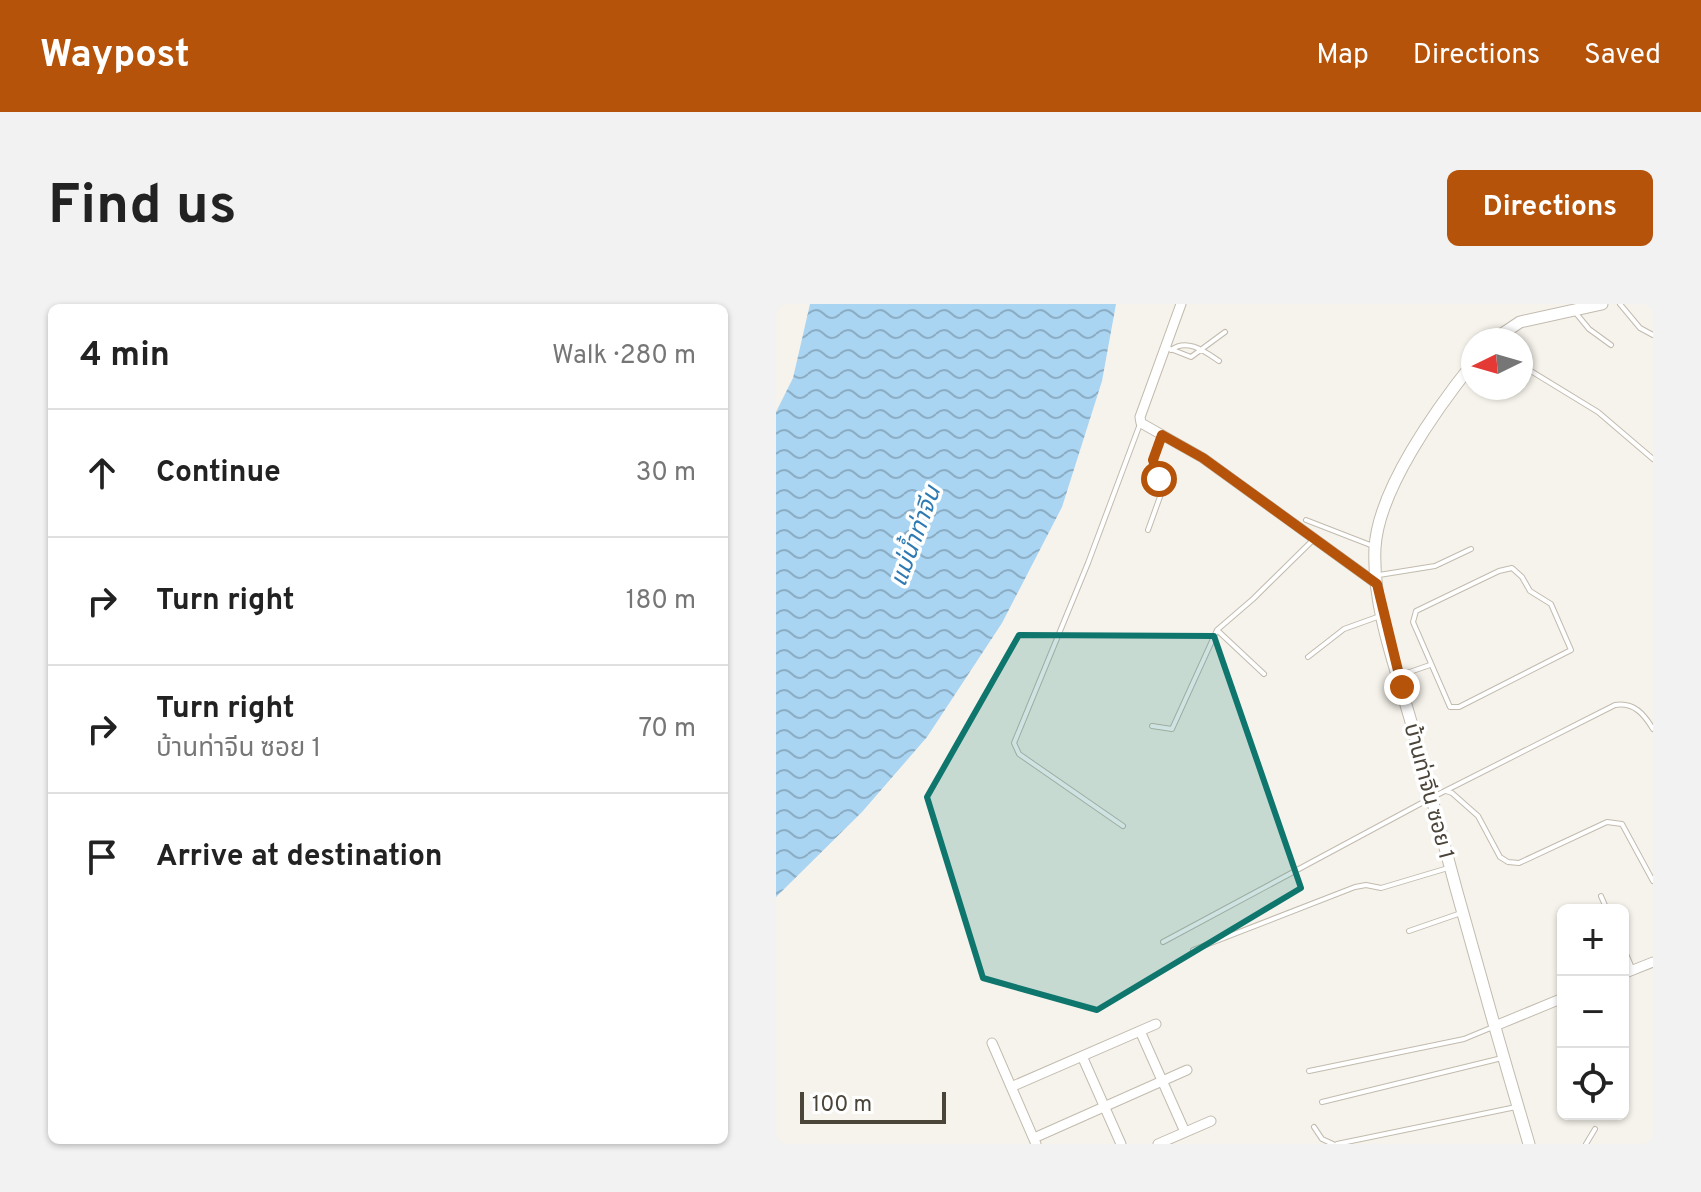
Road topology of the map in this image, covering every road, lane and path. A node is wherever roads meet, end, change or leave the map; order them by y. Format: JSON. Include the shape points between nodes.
{"nodes":[{"id":1,"x":1181,"y":304,"type":"edge"},
{"id":2,"x":1602,"y":304,"type":"edge"},
{"id":3,"x":1620,"y":304,"type":"edge"},
{"id":4,"x":1574,"y":311,"type":"junction"},
{"id":5,"x":1511,"y":328,"type":"edge"},
{"id":6,"x":1225,"y":332,"type":"dead end"},
{"id":7,"x":1653,"y":335,"type":"edge"},
{"id":8,"x":1611,"y":345,"type":"dead end"},
{"id":9,"x":1168,"y":349,"type":"junction"},
{"id":10,"x":1202,"y":350,"type":"junction"},
{"id":11,"x":1219,"y":361,"type":"dead end"},
{"id":12,"x":1533,"y":372,"type":"edge"},
{"id":13,"x":1461,"y":381,"type":"edge"},
{"id":14,"x":1141,"y":422,"type":"junction"},
{"id":15,"x":1162,"y":435,"type":"junction"},
{"id":16,"x":1653,"y":459,"type":"edge"},
{"id":17,"x":1306,"y":520,"type":"dead end"},
{"id":18,"x":1148,"y":530,"type":"dead end"},
{"id":19,"x":1314,"y":539,"type":"junction"},
{"id":20,"x":1375,"y":547,"type":"junction"},
{"id":21,"x":1471,"y":549,"type":"dead end"},
{"id":22,"x":1377,"y":580,"type":"junction"},
{"id":23,"x":1382,"y":615,"type":"junction"},
{"id":24,"x":1217,"y":630,"type":"junction"},
{"id":25,"x":1308,"y":657,"type":"dead end"},
{"id":26,"x":1431,"y":664,"type":"junction"},
{"id":27,"x":1264,"y":674,"type":"dead end"},
{"id":28,"x":1398,"y":676,"type":"junction"},
{"id":29,"x":1152,"y":726,"type":"dead end"},
{"id":30,"x":1653,"y":729,"type":"edge"},
{"id":31,"x":1446,"y":791,"type":"junction"},
{"id":32,"x":1431,"y":798,"type":"junction"},
{"id":33,"x":1123,"y":826,"type":"dead end"},
{"id":34,"x":1451,"y":868,"type":"junction"},
{"id":35,"x":1653,"y":881,"type":"edge"},
{"id":36,"x":1601,"y":896,"type":"dead end"},
{"id":37,"x":1604,"y":904,"type":"edge"},
{"id":38,"x":1463,"y":912,"type":"junction"},
{"id":39,"x":1409,"y":931,"type":"dead end"},
{"id":40,"x":1163,"y":942,"type":"dead end"},
{"id":41,"x":1193,"y":950,"type":"dead end"},
{"id":42,"x":1653,"y":962,"type":"edge"},
{"id":43,"x":1629,"y":972,"type":"edge"},
{"id":44,"x":1557,"y":1000,"type":"edge"},
{"id":45,"x":1156,"y":1024,"type":"dead end"},
{"id":46,"x":1495,"y":1026,"type":"junction"},
{"id":47,"x":1140,"y":1031,"type":"junction"},
{"id":48,"x":992,"y":1043,"type":"dead end"},
{"id":49,"x":1082,"y":1056,"type":"junction"},
{"id":50,"x":1504,"y":1058,"type":"junction"},
{"id":51,"x":1187,"y":1070,"type":"dead end"},
{"id":52,"x":1309,"y":1071,"type":"dead end"},
{"id":53,"x":1162,"y":1081,"type":"junction"},
{"id":54,"x":1011,"y":1087,"type":"junction"},
{"id":55,"x":1322,"y":1102,"type":"dead end"},
{"id":56,"x":1518,"y":1106,"type":"junction"},
{"id":57,"x":1104,"y":1107,"type":"junction"},
{"id":58,"x":1211,"y":1121,"type":"dead end"},
{"id":59,"x":1314,"y":1127,"type":"dead end"},
{"id":60,"x":1595,"y":1129,"type":"dead end"},
{"id":61,"x":1185,"y":1132,"type":"junction"},
{"id":62,"x":1035,"y":1141,"type":"edge"},
{"id":63,"x":1121,"y":1144,"type":"edge"},
{"id":64,"x":1158,"y":1144,"type":"edge"},
{"id":65,"x":1335,"y":1144,"type":"edge"},
{"id":66,"x":1529,"y":1144,"type":"edge"},
{"id":67,"x":1586,"y":1144,"type":"edge"}],
"edges":[{"from":1,"to":9,"type":"street"},
{"from":2,"to":4,"type":"street"},
{"from":3,"to":7,"type":"lane"},
{"from":4,"to":5,"type":"street"},
{"from":4,"to":8,"type":"lane"},
{"from":6,"to":10,"type":"lane"},
{"from":9,"to":10,"type":"lane","via":[[1184,345]]},
{"from":9,"to":10,"type":"lane","via":[[1188,358]]},
{"from":9,"to":14,"type":"street"},
{"from":10,"to":11,"type":"lane"},
{"from":12,"to":16,"type":"lane","via":[[1598,412]]},
{"from":13,"to":20,"type":"street","name":"บ้านท่าจีน ซอย 1","via":[[1400,470],[1384,505]]},
{"from":14,"to":15,"type":"street"},
{"from":14,"to":33,"type":"lane","via":[[1014,743],[1019,754]]},
{"from":15,"to":18,"type":"lane","via":[[1153,460],[1161,494]]},
{"from":15,"to":19,"type":"street","via":[[1203,458]]},
{"from":17,"to":20,"type":"lane"},
{"from":19,"to":22,"type":"street"},
{"from":19,"to":24,"type":"lane"},
{"from":20,"to":22,"type":"street","name":"บ้านท่าจีน ซอย 1"},
{"from":21,"to":22,"type":"lane","via":[[1435,566]]},
{"from":22,"to":23,"type":"street","name":"บ้านท่าจีน ซอย 1"},
{"from":23,"to":25,"type":"lane","via":[[1344,629]]},
{"from":23,"to":28,"type":"street","name":"บ้านท่าจีน ซอย 1"},
{"from":24,"to":27,"type":"lane"},
{"from":24,"to":29,"type":"lane","via":[[1174,726]]},
{"from":26,"to":26,"type":"lane","via":[[1413,622],[1416,611],[1509,568],[1549,601],[1571,648],[1455,708],[1449,706]]},
{"from":26,"to":28,"type":"lane"},
{"from":28,"to":32,"type":"street","name":"บ้านท่าจีน ซอย 1"},
{"from":30,"to":31,"type":"lane","via":[[1636,708],[1615,705]]},
{"from":31,"to":32,"type":"lane"},
{"from":31,"to":35,"type":"lane","via":[[1478,816],[1508,862],[1519,863],[1607,822],[1622,824]]},
{"from":32,"to":34,"type":"street","name":"บ้านท่าจีน ซอย 1"},
{"from":32,"to":40,"type":"lane"},
{"from":34,"to":38,"type":"street","name":"บ้านท่าจีน ซอย 1"},
{"from":34,"to":41,"type":"lane","via":[[1381,888],[1355,887]]},
{"from":36,"to":37,"type":"lane"},
{"from":38,"to":39,"type":"lane"},
{"from":38,"to":46,"type":"street","name":"บ้านท่าจีน ซอย 1"},
{"from":42,"to":43,"type":"street"},
{"from":44,"to":46,"type":"street"},
{"from":45,"to":47,"type":"street"},
{"from":46,"to":50,"type":"street","name":"บ้านท่าจีน ซอย 1"},
{"from":46,"to":52,"type":"lane","via":[[1464,1039]]},
{"from":47,"to":49,"type":"street"},
{"from":47,"to":53,"type":"street"},
{"from":48,"to":54,"type":"street"},
{"from":49,"to":54,"type":"street"},
{"from":49,"to":57,"type":"street"},
{"from":50,"to":55,"type":"lane"},
{"from":50,"to":56,"type":"street","name":"บ้านท่าจีน ซอย 1"},
{"from":51,"to":53,"type":"street"},
{"from":53,"to":57,"type":"street"},
{"from":53,"to":61,"type":"street"},
{"from":54,"to":62,"type":"street"},
{"from":56,"to":65,"type":"lane"},
{"from":56,"to":66,"type":"street","name":"บ้านท่าจีน ซอย 1"},
{"from":57,"to":62,"type":"street"},
{"from":57,"to":63,"type":"street"},
{"from":58,"to":61,"type":"street"},
{"from":59,"to":65,"type":"lane","via":[[1322,1139]]},
{"from":60,"to":67,"type":"lane"},
{"from":61,"to":64,"type":"street"}]}
